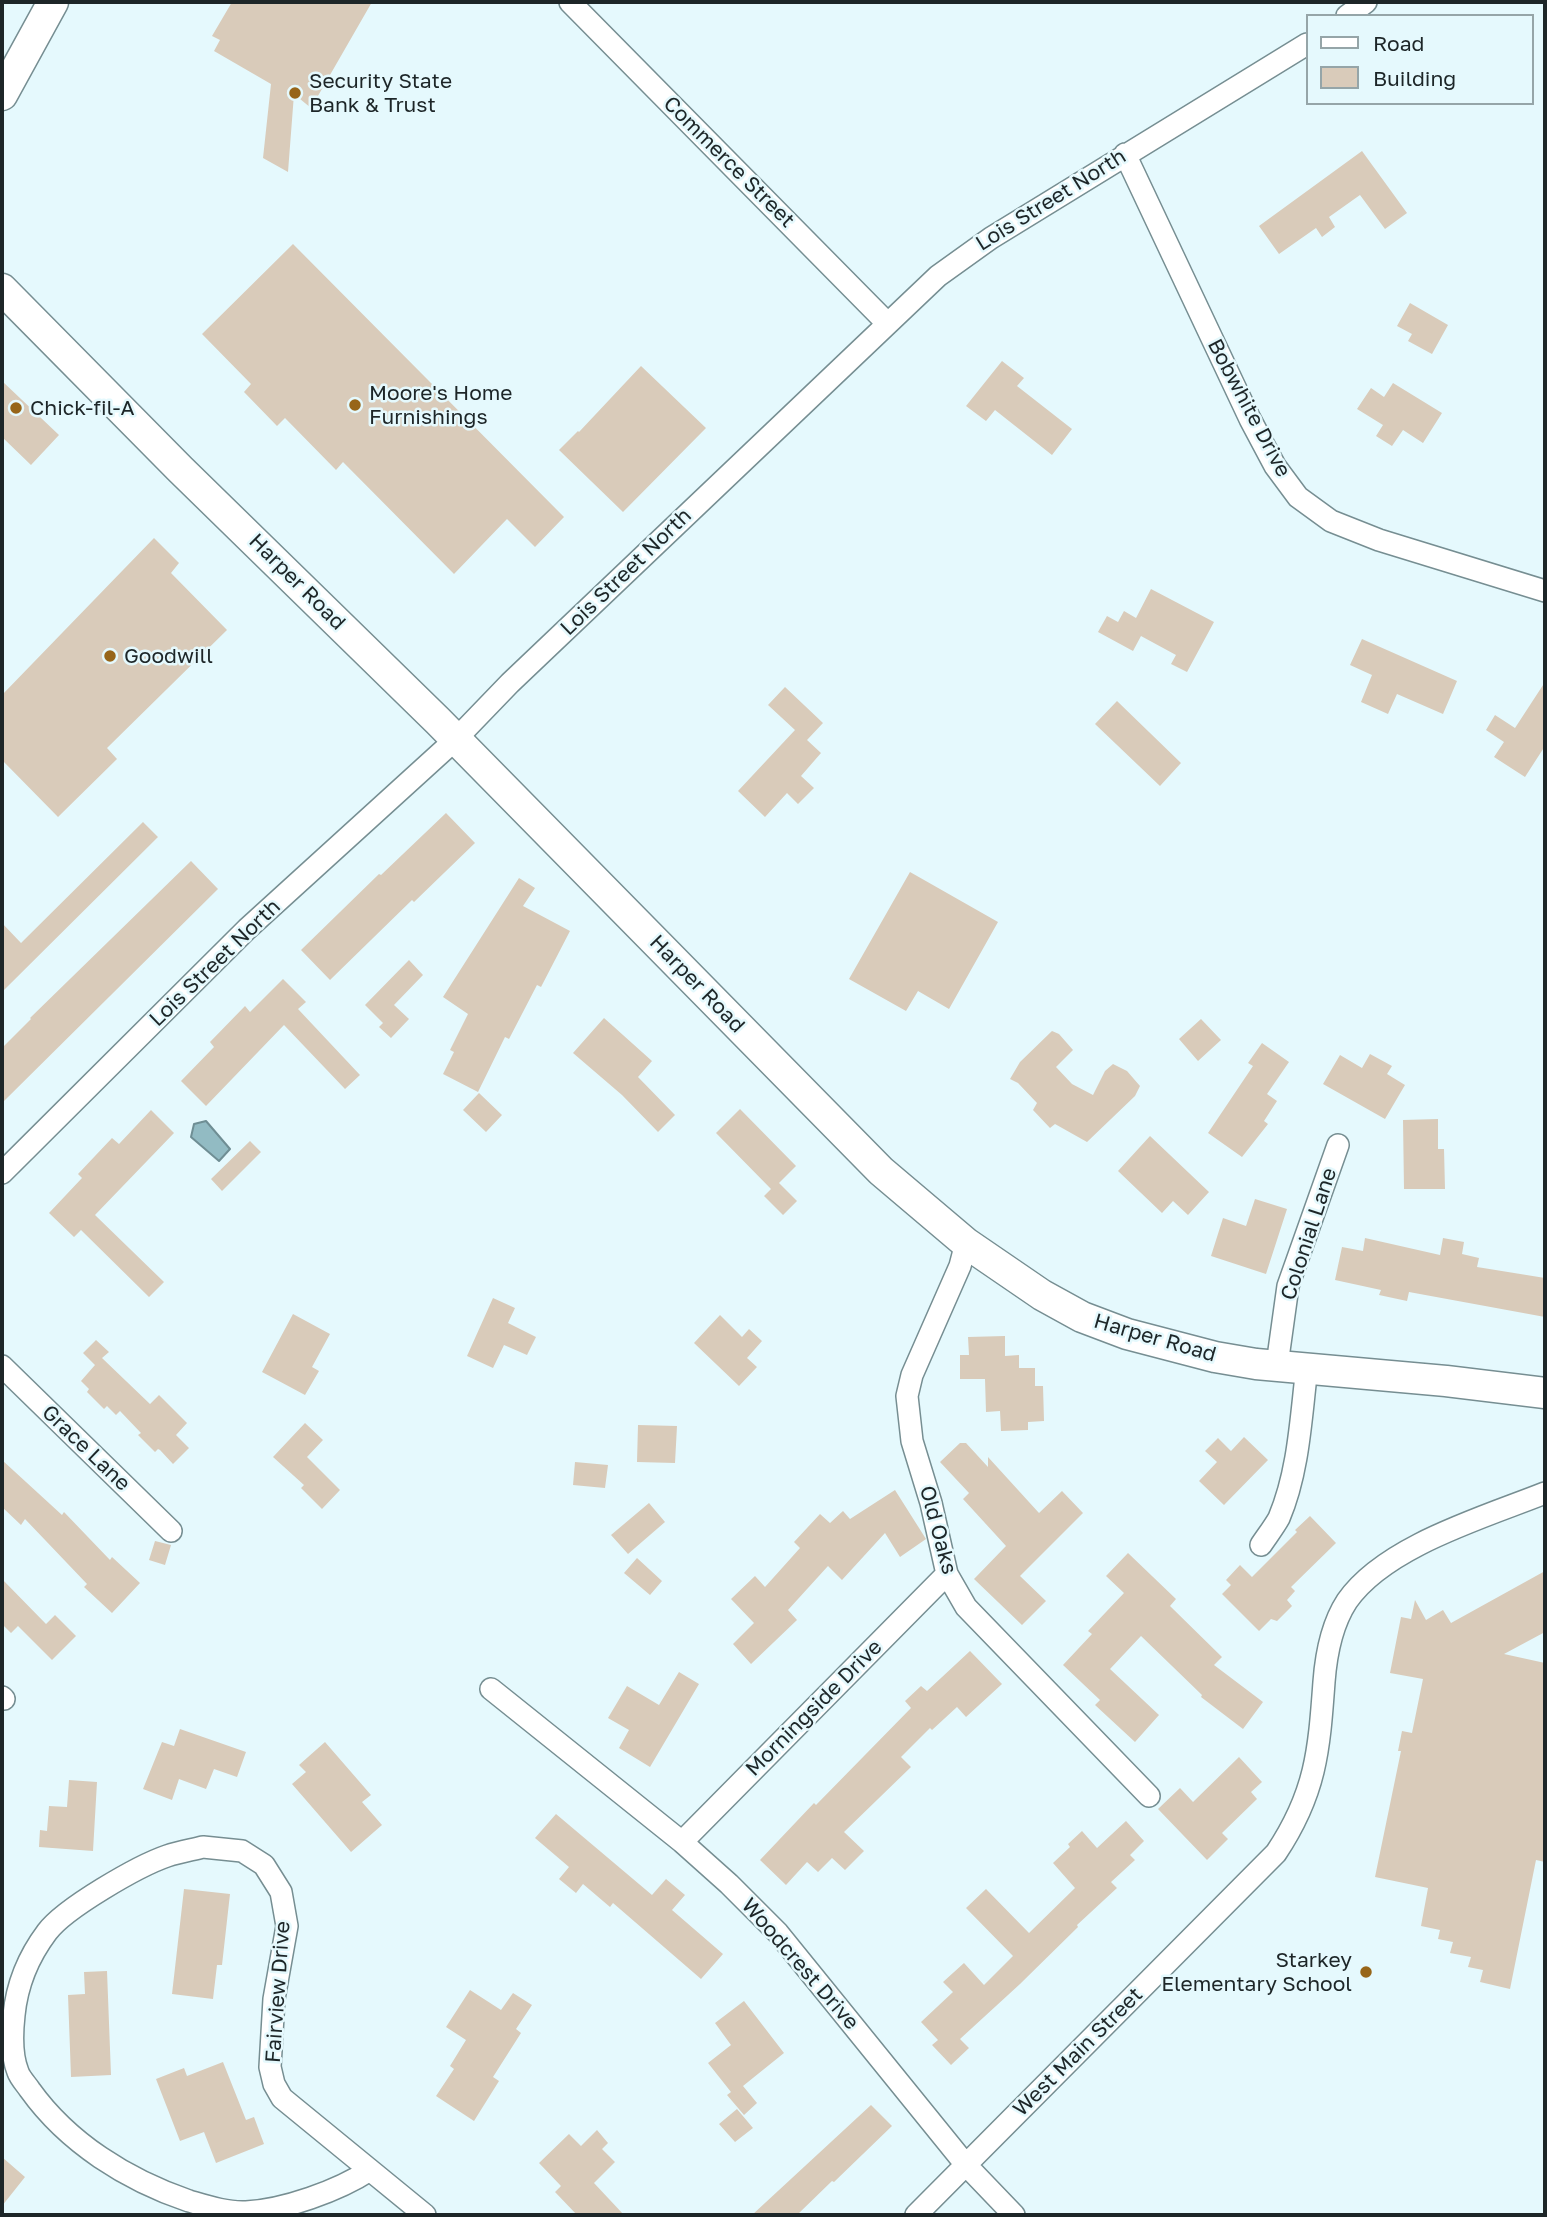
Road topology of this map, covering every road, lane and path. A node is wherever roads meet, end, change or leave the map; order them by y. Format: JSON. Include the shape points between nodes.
{"nodes":[{"id":1,"x":53,"y":2,"type":"edge"},
{"id":2,"x":570,"y":2,"type":"edge"},
{"id":3,"x":1366,"y":2,"type":"edge"},
{"id":4,"x":1350,"y":14,"type":"edge"},
{"id":5,"x":1306,"y":45,"type":"edge"},
{"id":6,"x":2,"y":95,"type":"edge"},
{"id":7,"x":1125,"y":154,"type":"junction"},
{"id":8,"x":2,"y":289,"type":"edge"},
{"id":9,"x":887,"y":323,"type":"junction"},
{"id":10,"x":1545,"y":591,"type":"edge"},
{"id":11,"x":456,"y":738,"type":"junction"},
{"id":12,"x":1338,"y":1145,"type":"dead end"},
{"id":13,"x":2,"y":1174,"type":"edge"},
{"id":14,"x":967,"y":1243,"type":"junction"},
{"id":15,"x":1277,"y":1365,"type":"junction"},
{"id":16,"x":2,"y":1366,"type":"edge"},
{"id":17,"x":1307,"y":1367,"type":"junction"},
{"id":18,"x":1545,"y":1392,"type":"edge"},
{"id":19,"x":1545,"y":1493,"type":"edge"},
{"id":20,"x":171,"y":1531,"type":"dead end"},
{"id":21,"x":1261,"y":1545,"type":"dead end"},
{"id":22,"x":947,"y":1574,"type":"junction"},
{"id":23,"x":491,"y":1689,"type":"dead end"},
{"id":24,"x":1149,"y":1796,"type":"dead end"},
{"id":25,"x":682,"y":1842,"type":"junction"},
{"id":26,"x":966,"y":2165,"type":"junction"},
{"id":27,"x":370,"y":2170,"type":"junction"},
{"id":28,"x":425,"y":2215,"type":"edge"},
{"id":29,"x":916,"y":2215,"type":"edge"},
{"id":30,"x":1014,"y":2215,"type":"edge"}],
"edges":[{"from":1,"to":6,"type":"main road"},
{"from":2,"to":9,"type":"street","name":"Commerce Street"},
{"from":3,"to":4,"type":"street"},
{"from":5,"to":7,"type":"street","name":"Lois Street North"},
{"from":7,"to":9,"type":"street","name":"Lois Street North","via":[[961,257]]},
{"from":7,"to":10,"type":"street","name":"Bobwhite Drive","via":[[1250,419],[1298,497],[1331,521],[1380,540]]},
{"from":8,"to":11,"type":"main road","name":"Harper Road"},
{"from":9,"to":11,"type":"street","name":"Lois Street North"},
{"from":11,"to":13,"type":"street","name":"Lois Street North","via":[[247,929]]},
{"from":11,"to":14,"type":"main road","name":"Harper Road","via":[[881,1171]]},
{"from":12,"to":15,"type":"street","name":"Colonial Lane","via":[[1288,1286]]},
{"from":14,"to":15,"type":"main road","name":"Harper Road","via":[[1082,1317],[1215,1357]]},
{"from":14,"to":22,"type":"street","name":"Old Oaks","via":[[907,1396],[912,1441],[932,1503]]},
{"from":15,"to":17,"type":"main road","name":"Harper Road"},
{"from":16,"to":20,"type":"street","name":"Grace Lane"},
{"from":17,"to":18,"type":"main road","name":"Harper Road"},
{"from":17,"to":21,"type":"street","via":[[1291,1479],[1279,1518]]},
{"from":19,"to":26,"type":"street","name":"West Main Street","via":[[1404,1553],[1363,1582],[1335,1625],[1311,1784],[1303,1808],[1276,1853]]},
{"from":22,"to":24,"type":"street","name":"Old Oaks","via":[[966,1607]]},
{"from":22,"to":25,"type":"street","name":"Morningside Drive"},
{"from":23,"to":25,"type":"street","name":"Woodcrest Drive"},
{"from":25,"to":26,"type":"street","name":"Woodcrest Drive","via":[[778,1933]]},
{"from":26,"to":29,"type":"street","name":"West Main Street"},
{"from":26,"to":30,"type":"street","name":"Woodcrest Drive"},
{"from":27,"to":27,"type":"street","name":"Fairview Drive","via":[[328,2191],[279,2207],[244,2212],[207,2207],[171,2195],[100,2157],[41,2105],[18,2073],[12,2034],[16,1996],[29,1961],[48,1930],[105,1887],[166,1856],[203,1847],[242,1851],[264,1865],[281,1892],[286,1926],[274,1999],[270,2067],[274,2084],[282,2098]]},
{"from":27,"to":28,"type":"street","name":"Fairview Drive"}]}
